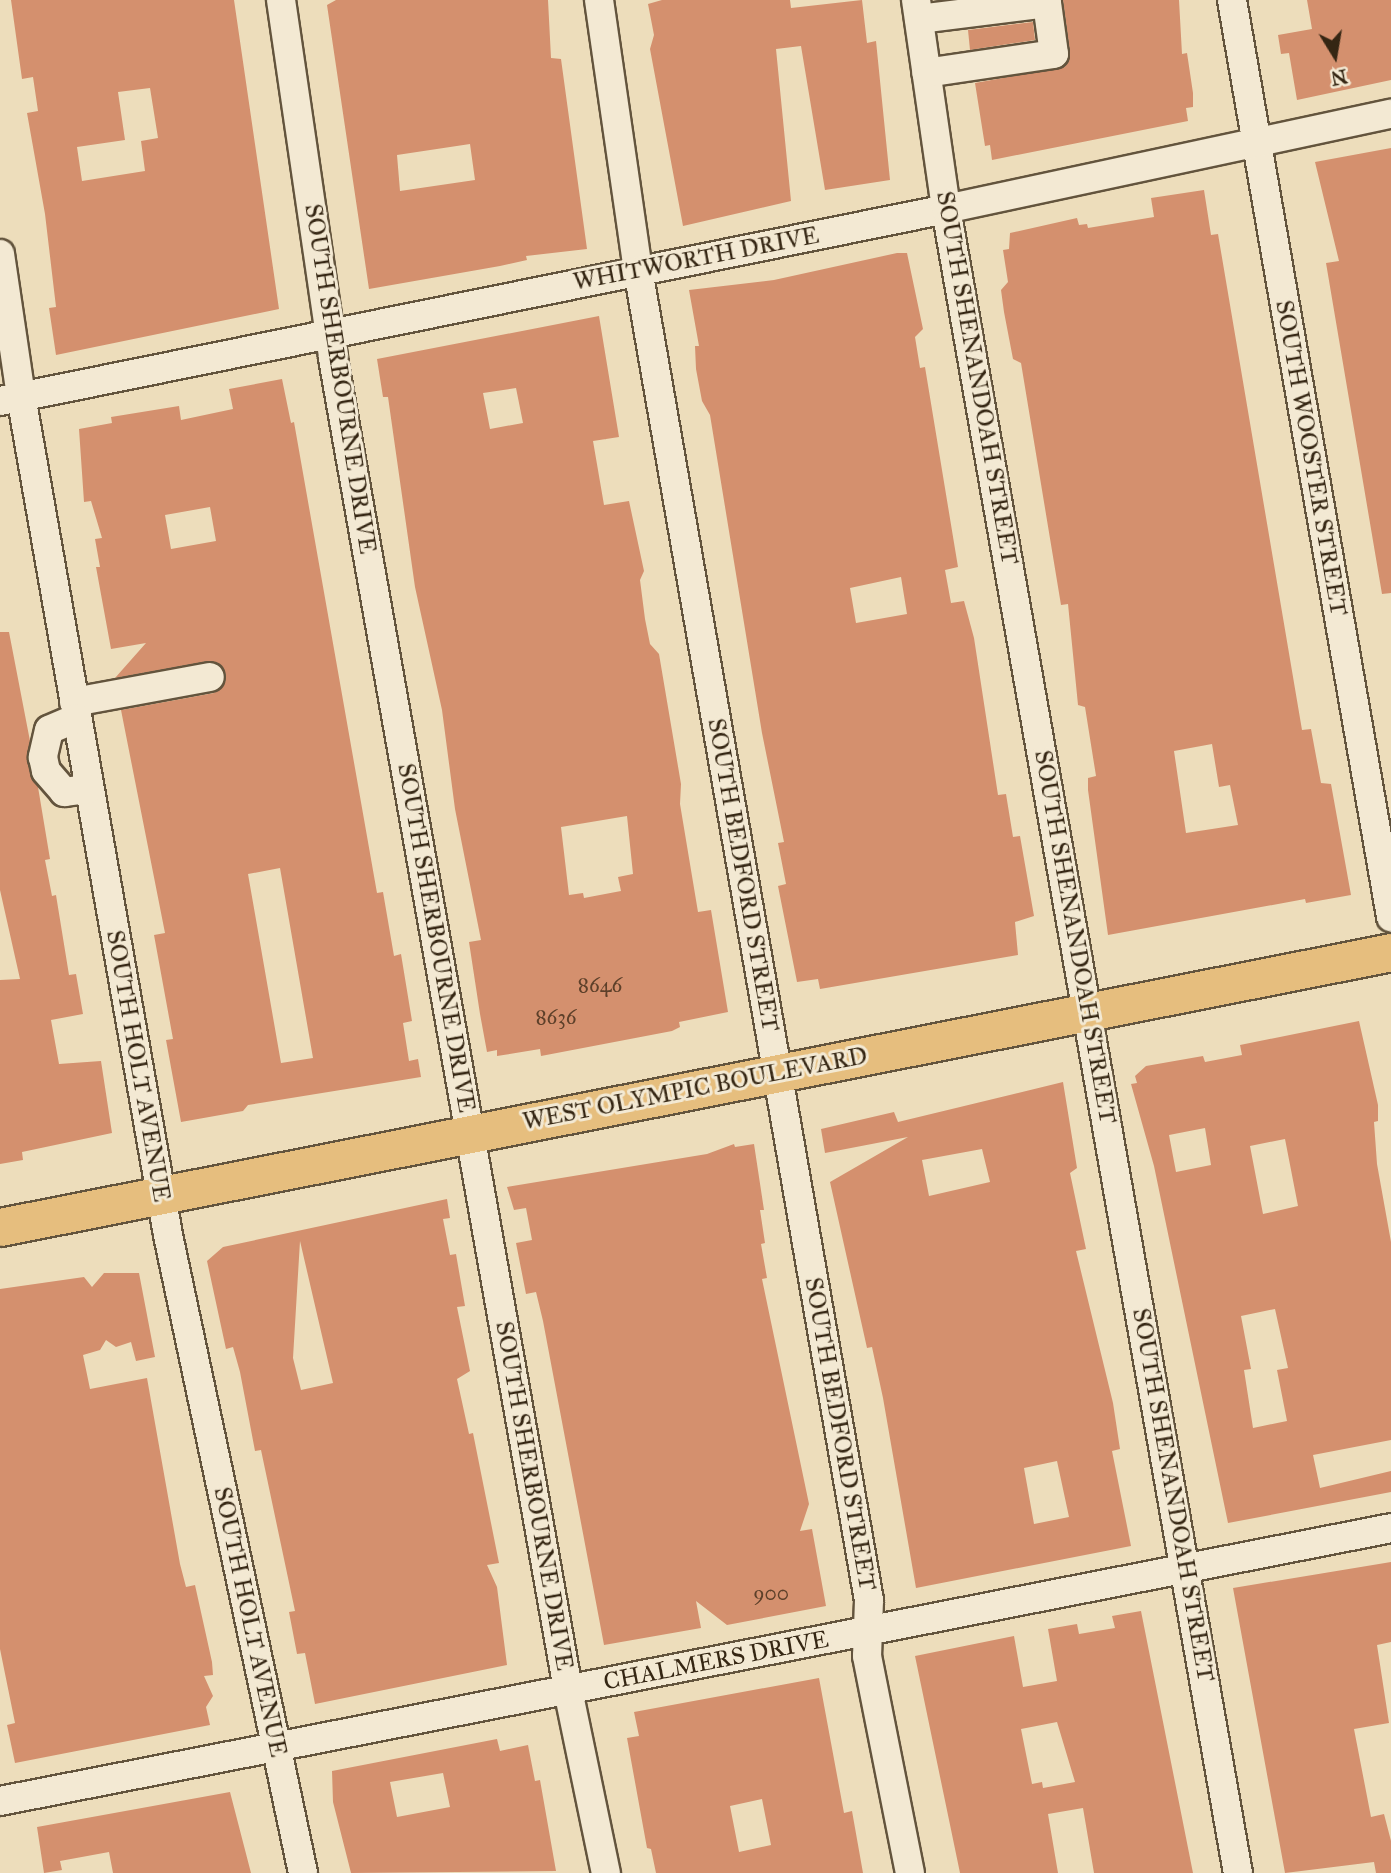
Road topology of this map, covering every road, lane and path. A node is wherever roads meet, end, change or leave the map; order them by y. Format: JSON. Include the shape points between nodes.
{"nodes":[{"id":1,"x":281,"y":0,"type":"edge"},
{"id":2,"x":599,"y":0,"type":"edge"},
{"id":3,"x":1232,"y":0,"type":"edge"},
{"id":4,"x":917,"y":10,"type":"edge"},
{"id":5,"x":926,"y":73,"type":"junction"},
{"id":6,"x":1391,"y":114,"type":"edge"},
{"id":7,"x":1256,"y":142,"type":"junction"},
{"id":8,"x":946,"y":209,"type":"junction"},
{"id":9,"x":0,"y":254,"type":"edge"},
{"id":10,"x":638,"y":270,"type":"junction"},
{"id":11,"x":329,"y":333,"type":"junction"},
{"id":12,"x":10,"y":398,"type":"edge"},
{"id":13,"x":210,"y":677,"type":"dead end"},
{"id":14,"x":76,"y":710,"type":"junction"},
{"id":15,"x":89,"y":789,"type":"junction"},
{"id":16,"x":1391,"y":916,"type":"edge"},
{"id":17,"x":1391,"y":952,"type":"edge"},
{"id":18,"x":1087,"y":1011,"type":"junction"},
{"id":19,"x":778,"y":1073,"type":"junction"},
{"id":20,"x":470,"y":1133,"type":"junction"},
{"id":21,"x":161,"y":1194,"type":"junction"},
{"id":22,"x":0,"y":1227,"type":"edge"},
{"id":23,"x":1391,"y":1528,"type":"edge"},
{"id":24,"x":1185,"y":1568,"type":"junction"},
{"id":25,"x":867,"y":1631,"type":"junction"},
{"id":26,"x":568,"y":1690,"type":"junction"},
{"id":27,"x":276,"y":1747,"type":"junction"},
{"id":28,"x":0,"y":1801,"type":"edge"},
{"id":29,"x":303,"y":1873,"type":"edge"},
{"id":30,"x":606,"y":1873,"type":"edge"},
{"id":31,"x":910,"y":1873,"type":"edge"},
{"id":32,"x":1238,"y":1873,"type":"edge"}],
"edges":[{"from":1,"to":11,"type":"street","name":"SOUTH SHERBOURNE DRIVE"},
{"from":2,"to":10,"type":"street","name":"SOUTH BEDFORD STREET"},
{"from":3,"to":7,"type":"street","name":"SOUTH WOOSTER STREET"},
{"from":4,"to":5,"type":"street","name":"SOUTH SHENANDOAH STREET"},
{"from":4,"to":5,"type":"street","via":[[1047,3],[1054,54]]},
{"from":5,"to":8,"type":"street","name":"SOUTH SHENANDOAH STREET"},
{"from":6,"to":7,"type":"street","name":"WHITWORTH DRIVE"},
{"from":7,"to":8,"type":"street","name":"WHITWORTH DRIVE"},
{"from":7,"to":16,"type":"street","name":"SOUTH WOOSTER STREET"},
{"from":8,"to":10,"type":"street","name":"WHITWORTH DRIVE"},
{"from":8,"to":18,"type":"street","name":"SOUTH SHENANDOAH STREET"},
{"from":9,"to":12,"type":"street","name":"SOUTH HOLT AVENUE"},
{"from":10,"to":11,"type":"street","name":"WHITWORTH DRIVE"},
{"from":10,"to":19,"type":"street","name":"SOUTH BEDFORD STREET"},
{"from":11,"to":12,"type":"street","name":"WHITWORTH DRIVE"},
{"from":11,"to":20,"type":"street","name":"SOUTH SHERBOURNE DRIVE"},
{"from":12,"to":14,"type":"street","name":"SOUTH HOLT AVENUE"},
{"from":13,"to":14,"type":"street"},
{"from":14,"to":15,"type":"street","name":"SOUTH HOLT AVENUE"},
{"from":14,"to":15,"type":"street","via":[[49,730],[43,757],[46,771],[64,792]]},
{"from":15,"to":21,"type":"street","name":"SOUTH HOLT AVENUE"},
{"from":17,"to":18,"type":"main road","name":"WEST OLYMPIC BOULEVARD"},
{"from":18,"to":19,"type":"main road","name":"WEST OLYMPIC BOULEVARD"},
{"from":18,"to":24,"type":"street","name":"SOUTH SHENANDOAH STREET"},
{"from":19,"to":20,"type":"main road","name":"WEST OLYMPIC BOULEVARD"},
{"from":19,"to":25,"type":"street","name":"SOUTH BEDFORD STREET","via":[[869,1600]]},
{"from":20,"to":21,"type":"main road","name":"WEST OLYMPIC BOULEVARD"},
{"from":20,"to":26,"type":"street","name":"SOUTH SHERBOURNE DRIVE"},
{"from":21,"to":22,"type":"main road","name":"WEST OLYMPIC BOULEVARD"},
{"from":21,"to":27,"type":"street","name":"SOUTH HOLT AVENUE"},
{"from":23,"to":24,"type":"street","name":"CHALMERS DRIVE"},
{"from":24,"to":25,"type":"street","name":"CHALMERS DRIVE"},
{"from":24,"to":32,"type":"street","name":"SOUTH SHENANDOAH STREET"},
{"from":25,"to":26,"type":"street","name":"CHALMERS DRIVE"},
{"from":25,"to":31,"type":"street","name":"SOUTH BEDFORD STREET","via":[[867,1656]]},
{"from":26,"to":27,"type":"street","name":"CHALMERS DRIVE"},
{"from":26,"to":30,"type":"street","name":"SOUTH SHERBOURNE DRIVE"},
{"from":27,"to":28,"type":"street","name":"CHALMERS DRIVE"},
{"from":27,"to":29,"type":"street","name":"SOUTH HOLT AVENUE"}]}
